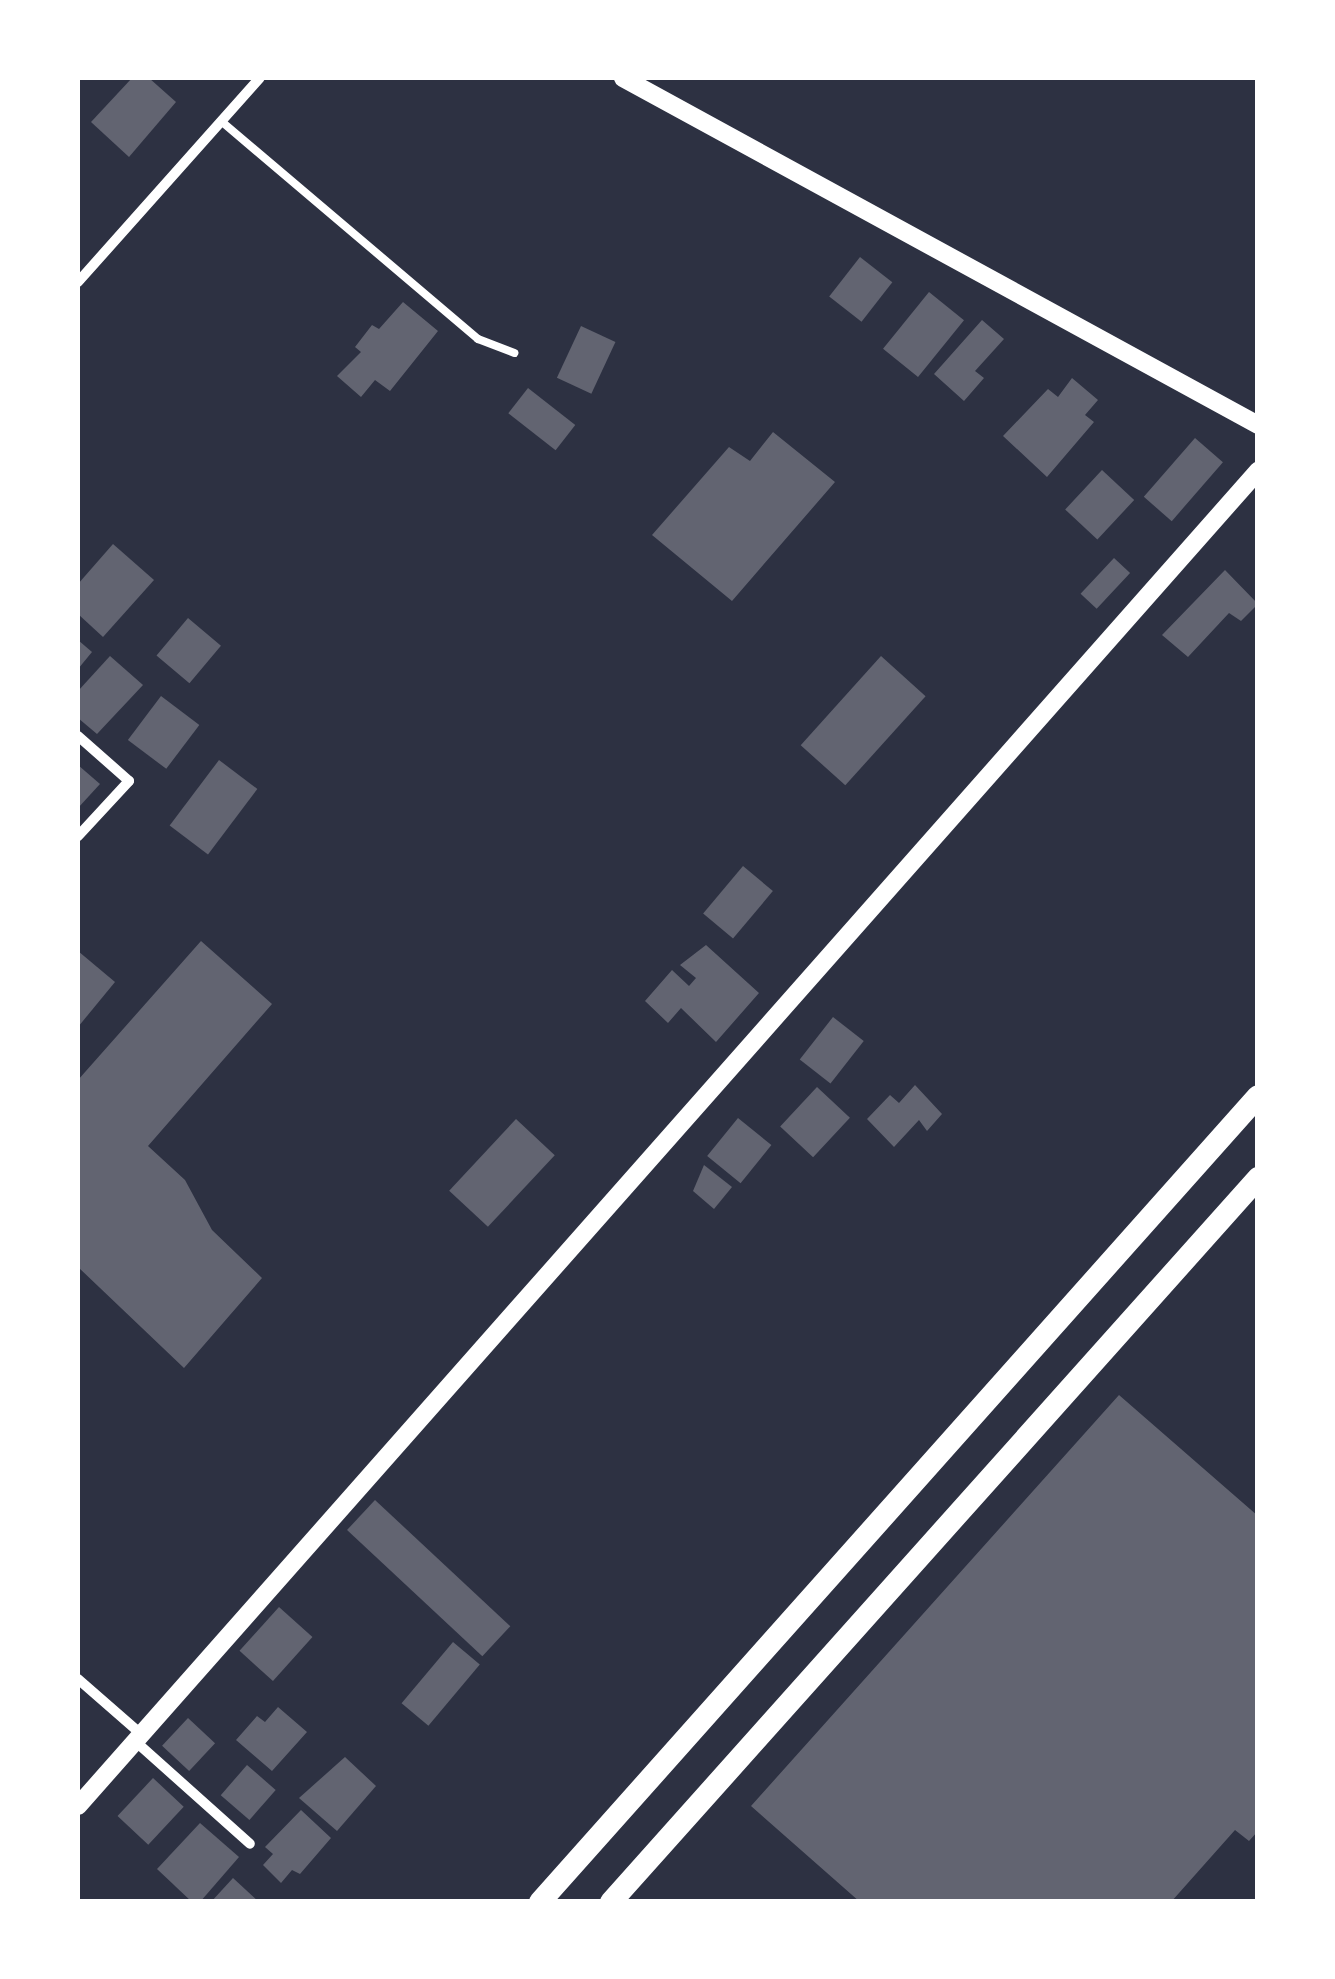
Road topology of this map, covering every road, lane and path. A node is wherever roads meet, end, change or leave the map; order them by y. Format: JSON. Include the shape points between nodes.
{"nodes":[{"id":1,"x":260,"y":78,"type":"edge"},
{"id":2,"x":623,"y":78,"type":"edge"},
{"id":3,"x":646,"y":83,"type":"edge"},
{"id":4,"x":221,"y":121,"type":"junction"},
{"id":5,"x":78,"y":282,"type":"edge"},
{"id":6,"x":514,"y":353,"type":"dead end"},
{"id":7,"x":1258,"y":425,"type":"edge"},
{"id":8,"x":1258,"y":471,"type":"edge"},
{"id":9,"x":78,"y":736,"type":"edge"},
{"id":10,"x":78,"y":836,"type":"edge"},
{"id":11,"x":1258,"y":1096,"type":"edge"},
{"id":12,"x":1258,"y":1178,"type":"edge"},
{"id":13,"x":78,"y":1680,"type":"edge"},
{"id":14,"x":138,"y":1738,"type":"junction"},
{"id":15,"x":78,"y":1806,"type":"edge"},
{"id":16,"x":250,"y":1844,"type":"dead end"},
{"id":17,"x":540,"y":1902,"type":"edge"},
{"id":18,"x":611,"y":1902,"type":"edge"}],
"edges":[{"from":1,"to":4,"type":"street"},
{"from":2,"to":3,"type":"street"},
{"from":3,"to":7,"type":"street"},
{"from":4,"to":5,"type":"street"},
{"from":4,"to":6,"type":"lane","via":[[478,339]]},
{"from":8,"to":14,"type":"street"},
{"from":9,"to":10,"type":"street","via":[[129,781]]},
{"from":11,"to":17,"type":"highway"},
{"from":12,"to":18,"type":"highway"},
{"from":13,"to":14,"type":"street"},
{"from":14,"to":15,"type":"street"},
{"from":14,"to":16,"type":"street"}]}
